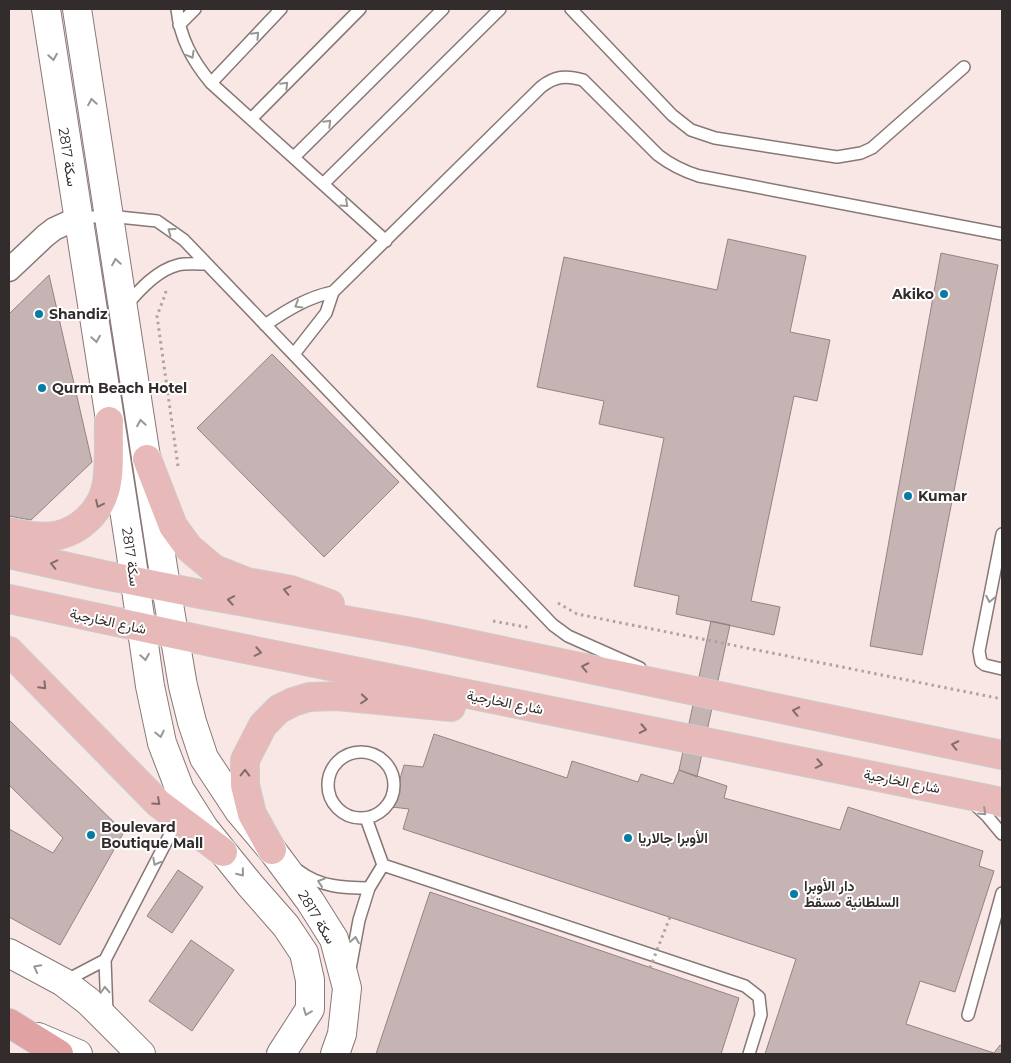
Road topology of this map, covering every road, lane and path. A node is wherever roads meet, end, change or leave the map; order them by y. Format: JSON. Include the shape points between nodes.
{"nodes":[{"id":1,"x":46,"y":9,"type":"edge"},
{"id":2,"x":77,"y":9,"type":"edge"},
{"id":3,"x":177,"y":9,"type":"edge"},
{"id":4,"x":195,"y":9,"type":"edge"},
{"id":5,"x":281,"y":9,"type":"edge"},
{"id":6,"x":360,"y":9,"type":"edge"},
{"id":7,"x":443,"y":9,"type":"edge"},
{"id":8,"x":500,"y":9,"type":"edge"},
{"id":9,"x":571,"y":9,"type":"edge"},
{"id":10,"x":179,"y":25,"type":"junction"},
{"id":11,"x":964,"y":67,"type":"dead end"},
{"id":12,"x":210,"y":83,"type":"junction"},
{"id":13,"x":251,"y":119,"type":"junction"},
{"id":14,"x":294,"y":158,"type":"junction"},
{"id":15,"x":323,"y":184,"type":"junction"},
{"id":16,"x":109,"y":216,"type":"junction"},
{"id":17,"x":78,"y":218,"type":"junction"},
{"id":18,"x":1002,"y":234,"type":"edge"},
{"id":19,"x":386,"y":241,"type":"junction"},
{"id":20,"x":206,"y":264,"type":"junction"},
{"id":21,"x":9,"y":270,"type":"edge"},
{"id":22,"x":160,"y":274,"type":"junction"},
{"id":23,"x":333,"y":292,"type":"junction"},
{"id":24,"x":124,"y":308,"type":"junction"},
{"id":25,"x":266,"y":325,"type":"junction"},
{"id":26,"x":294,"y":354,"type":"junction"},
{"id":27,"x":109,"y":421,"type":"junction"},
{"id":28,"x":147,"y":459,"type":"junction"},
{"id":29,"x":179,"y":473,"type":"dead end"},
{"id":30,"x":9,"y":532,"type":"edge"},
{"id":31,"x":1002,"y":534,"type":"edge"},
{"id":32,"x":9,"y":554,"type":"edge"},
{"id":33,"x":135,"y":581,"type":"junction"},
{"id":34,"x":166,"y":587,"type":"junction"},
{"id":35,"x":553,"y":598,"type":"dead end"},
{"id":36,"x":9,"y":599,"type":"edge"},
{"id":37,"x":491,"y":620,"type":"dead end"},
{"id":38,"x":140,"y":628,"type":"junction"},
{"id":39,"x":416,"y":633,"type":"junction"},
{"id":40,"x":174,"y":634,"type":"junction"},
{"id":41,"x":568,"y":636,"type":"junction"},
{"id":42,"x":9,"y":651,"type":"edge"},
{"id":43,"x":1002,"y":669,"type":"edge"},
{"id":44,"x":680,"y":687,"type":"junction"},
{"id":45,"x":1002,"y":699,"type":"edge"},
{"id":46,"x":595,"y":720,"type":"junction"},
{"id":47,"x":1002,"y":755,"type":"edge"},
{"id":48,"x":961,"y":792,"type":"junction"},
{"id":49,"x":1002,"y":802,"type":"edge"},
{"id":50,"x":366,"y":818,"type":"junction"},
{"id":51,"x":178,"y":819,"type":"junction"},
{"id":52,"x":1002,"y":834,"type":"edge"},
{"id":53,"x":272,"y":850,"type":"junction"},
{"id":54,"x":224,"y":852,"type":"junction"},
{"id":55,"x":382,"y":865,"type":"junction"},
{"id":56,"x":369,"y":888,"type":"junction"},
{"id":57,"x":1002,"y":893,"type":"edge"},
{"id":58,"x":670,"y":917,"type":"dead end"},
{"id":59,"x":9,"y":953,"type":"edge"},
{"id":60,"x":105,"y":960,"type":"junction"},
{"id":61,"x":650,"y":968,"type":"dead end"},
{"id":62,"x":63,"y":982,"type":"junction"},
{"id":63,"x":347,"y":988,"type":"junction"},
{"id":64,"x":968,"y":1015,"type":"dead end"},
{"id":65,"x":107,"y":1021,"type":"junction"},
{"id":66,"x":14,"y":1026,"type":"edge"},
{"id":67,"x":60,"y":1054,"type":"edge"},
{"id":68,"x":78,"y":1054,"type":"edge"},
{"id":69,"x":141,"y":1054,"type":"edge"},
{"id":70,"x":281,"y":1054,"type":"edge"},
{"id":71,"x":335,"y":1054,"type":"edge"},
{"id":72,"x":748,"y":1054,"type":"edge"}],
"edges":[{"from":1,"to":17,"type":"street","name":"سكة 2817","one_way":true},
{"from":16,"to":2,"type":"street","name":"سكة 2817","one_way":true},
{"from":3,"to":10,"type":"lane"},
{"from":4,"to":10,"type":"lane"},
{"from":12,"to":5,"type":"lane","one_way":true},
{"from":13,"to":6,"type":"lane","one_way":true},
{"from":14,"to":7,"type":"lane","one_way":true},
{"from":8,"to":15,"type":"lane"},
{"from":9,"to":11,"type":"lane","via":[[672,115],[691,130],[715,138],[827,155],[849,156],[872,148]]},
{"from":10,"to":12,"type":"lane","one_way":true,"via":[[191,56]]},
{"from":12,"to":13,"type":"lane"},
{"from":13,"to":14,"type":"lane"},
{"from":14,"to":15,"type":"lane"},
{"from":15,"to":19,"type":"lane","one_way":true},
{"from":16,"to":17,"type":"lane"},
{"from":20,"to":16,"type":"lane","one_way":true,"via":[[184,240],[157,221]]},
{"from":24,"to":16,"type":"street","name":"سكة 2817","one_way":true},
{"from":17,"to":21,"type":"street","via":[[54,229]]},
{"from":17,"to":27,"type":"street","name":"سكة 2817","one_way":true},
{"from":18,"to":19,"type":"lane","via":[[684,172],[658,155],[583,80],[560,76],[541,87]]},
{"from":19,"to":23,"type":"lane"},
{"from":20,"to":22,"type":"lane","via":[[179,264]]},
{"from":20,"to":25,"type":"lane"},
{"from":22,"to":24,"type":"lane","via":[[143,285]]},
{"from":22,"to":29,"type":"path","via":[[166,288],[157,316]]},
{"from":23,"to":25,"type":"lane","one_way":true,"via":[[313,297]]},
{"from":23,"to":26,"type":"lane","via":[[326,313]]},
{"from":28,"to":24,"type":"street","name":"سكة 2817","one_way":true},
{"from":25,"to":26,"type":"lane"},
{"from":26,"to":41,"type":"lane","via":[[553,625]]},
{"from":27,"to":30,"type":"main road","one_way":true,"via":[[105,491],[95,512],[78,527],[58,536]]},
{"from":27,"to":33,"type":"street","name":"سكة 2817"},
{"from":28,"to":34,"type":"street","name":"سكة 2817"},
{"from":39,"to":28,"type":"main road","one_way":true,"via":[[291,590],[247,582],[214,570],[189,548],[173,526]]},
{"from":31,"to":43,"type":"lane","one_way":true,"via":[[980,651],[981,662],[985,666]]},
{"from":33,"to":32,"type":"main road","one_way":true},
{"from":33,"to":34,"type":"main road"},
{"from":33,"to":38,"type":"street","name":"سكة 2817"},
{"from":39,"to":34,"type":"main road","one_way":true},
{"from":34,"to":40,"type":"street","name":"سكة 2817"},
{"from":35,"to":45,"type":"path","via":[[577,614]]},
{"from":36,"to":38,"type":"main road","name":"شارع الخارجية"},
{"from":37,"to":41,"type":"path"},
{"from":38,"to":40,"type":"main road","name":"شارع الخارجية"},
{"from":38,"to":54,"type":"street","name":"سكة 2817","one_way":true,"via":[[162,742],[180,790]]},
{"from":44,"to":39,"type":"main road","one_way":true},
{"from":40,"to":46,"type":"main road","name":"شارع الخارجية","one_way":true},
{"from":40,"to":53,"type":"street","name":"سكة 2817","via":[[183,686],[204,758],[239,811]]},
{"from":41,"to":44,"type":"lane"},
{"from":42,"to":51,"type":"main road","one_way":true,"via":[[151,796]]},
{"from":47,"to":44,"type":"main road","one_way":true},
{"from":46,"to":48,"type":"main road","name":"شارع الخارجية","one_way":true},
{"from":53,"to":46,"type":"main road","one_way":true,"via":[[252,814],[245,785],[245,760],[263,725],[279,709],[293,702],[308,697],[338,696]]},
{"from":48,"to":49,"type":"main road","name":"شارع الخارجية"},
{"from":48,"to":52,"type":"lane","one_way":true},
{"from":50,"to":50,"type":"lane","via":[[381,812],[389,803],[394,779],[386,763],[376,755],[352,752],[337,761],[328,781],[328,792],[332,801],[348,816]]},
{"from":50,"to":55,"type":"lane"},
{"from":51,"to":54,"type":"main road"},
{"from":51,"to":60,"type":"lane","one_way":true,"via":[[128,909]]},
{"from":56,"to":53,"type":"lane","one_way":true,"via":[[345,888],[309,879]]},
{"from":53,"to":63,"type":"street","name":"سكة 2817","via":[[334,939]]},
{"from":54,"to":70,"type":"street","name":"سكة 2817","one_way":true,"via":[[286,926],[304,953],[310,980],[310,1009]]},
{"from":55,"to":56,"type":"lane"},
{"from":55,"to":72,"type":"lane","via":[[745,986],[759,998],[761,1015]]},
{"from":63,"to":56,"type":"lane","one_way":true,"via":[[359,920]]},
{"from":57,"to":64,"type":"lane"},
{"from":58,"to":61,"type":"path","bridge":true},
{"from":62,"to":59,"type":"street","one_way":true},
{"from":60,"to":62,"type":"lane"},
{"from":65,"to":60,"type":"lane","one_way":true},
{"from":62,"to":65,"type":"street"},
{"from":63,"to":71,"type":"street","name":"سكة 2817","via":[[342,1034]]},
{"from":65,"to":69,"type":"street"},
{"from":66,"to":67,"type":"highway"},
{"from":66,"to":68,"type":"street"}]}
